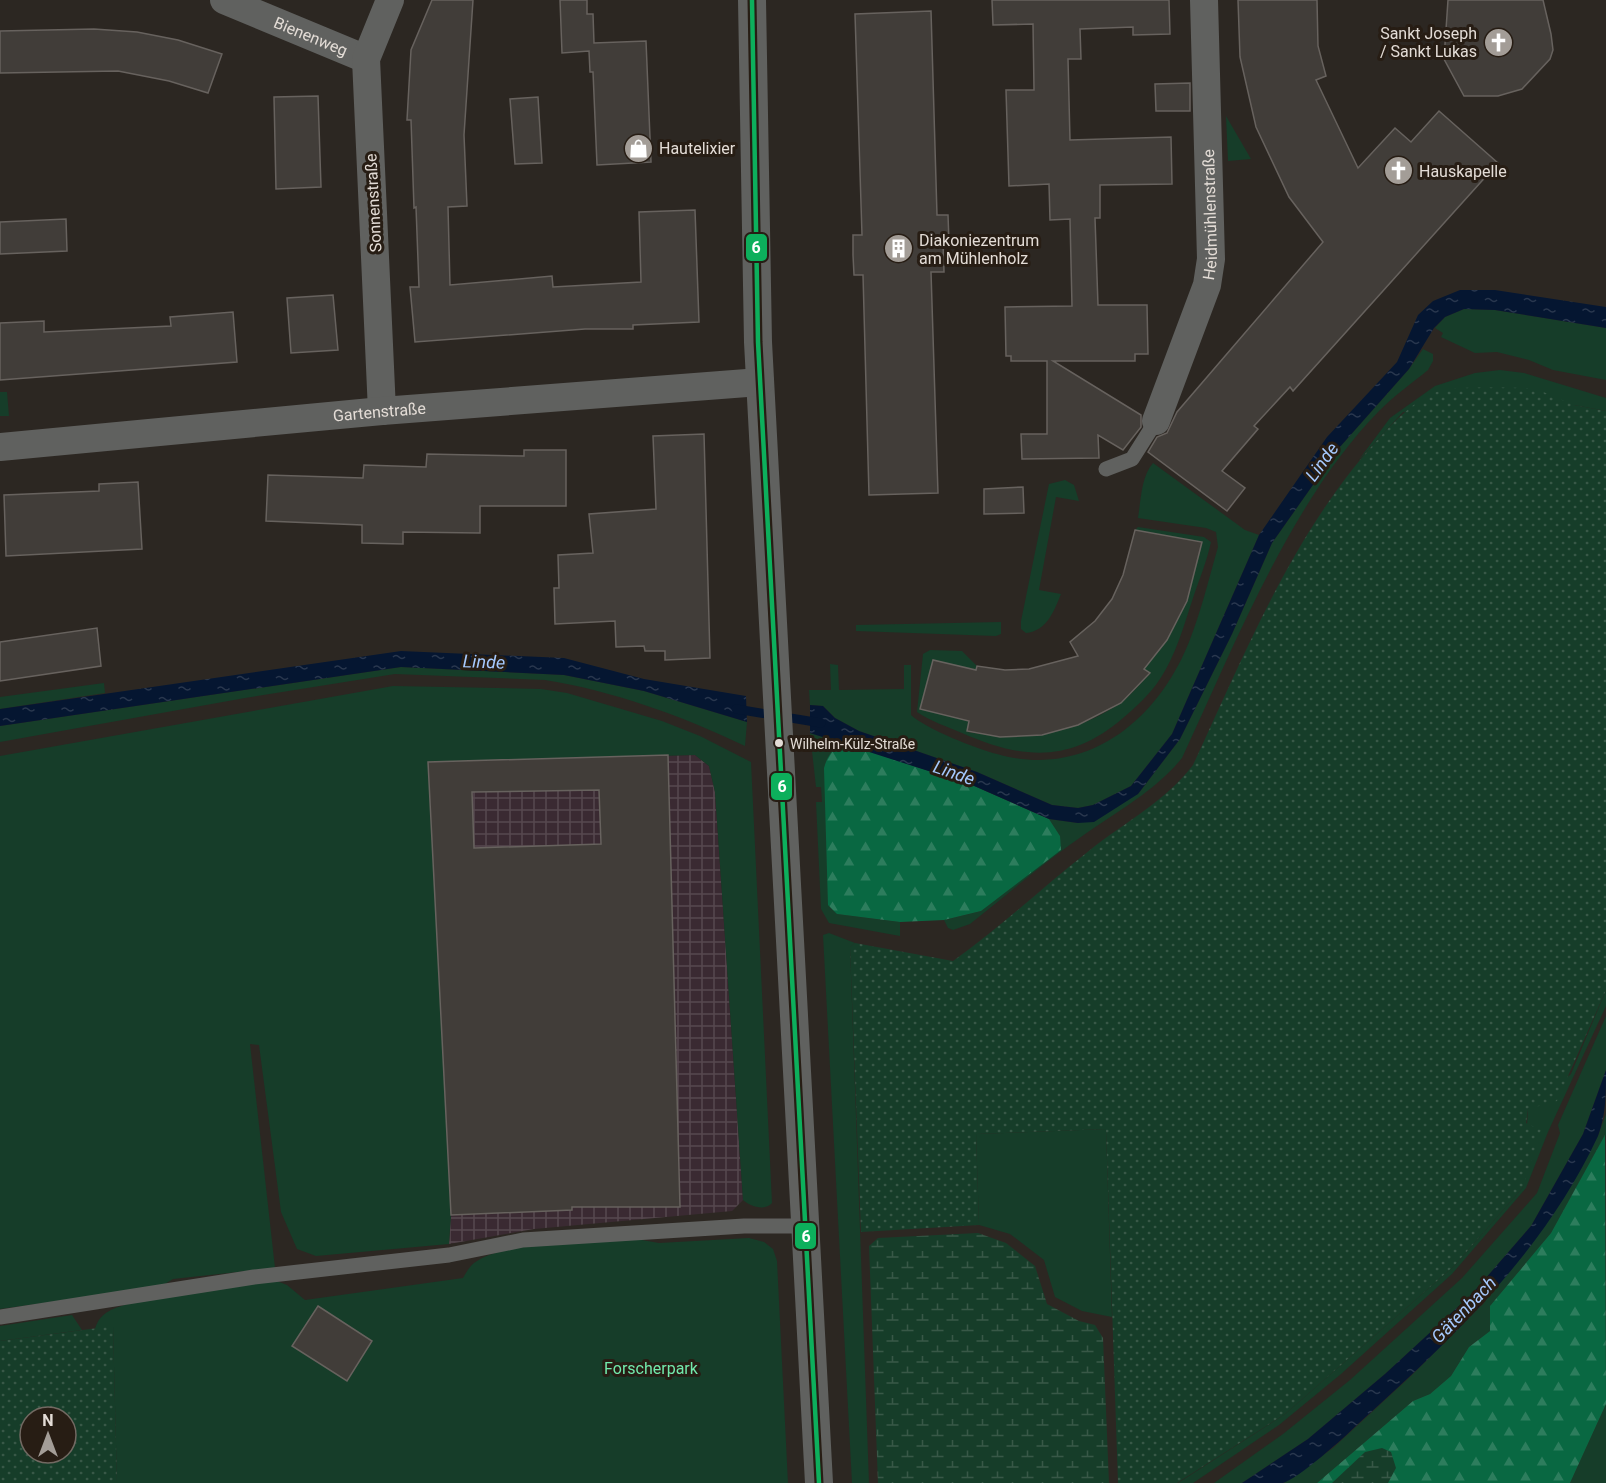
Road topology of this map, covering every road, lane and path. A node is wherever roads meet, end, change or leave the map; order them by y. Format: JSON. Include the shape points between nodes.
{"nodes":[{"id":1,"x":224,"y":0,"type":"edge"},
{"id":2,"x":390,"y":0,"type":"edge"},
{"id":3,"x":752,"y":0,"type":"edge"},
{"id":4,"x":1204,"y":0,"type":"edge"},
{"id":5,"x":366,"y":59,"type":"junction"},
{"id":6,"x":760,"y":382,"type":"junction"},
{"id":7,"x":382,"y":411,"type":"junction"},
{"id":8,"x":1156,"y":421,"type":"joint"},
{"id":9,"x":0,"y":447,"type":"edge"},
{"id":10,"x":1106,"y":469,"type":"dead end"},
{"id":11,"x":805,"y":1226,"type":"junction"},
{"id":12,"x":0,"y":1317,"type":"edge"},
{"id":13,"x":819,"y":1483,"type":"edge"}],
"edges":[{"from":1,"to":5,"type":"street","name":"Bienenweg"},
{"from":2,"to":5,"type":"street","name":"Sonnenstraße"},
{"from":3,"to":6,"type":"street"},
{"from":4,"to":8,"type":"street","name":"Heidmühlenstraße","via":[[1211,259],[1207,285]]},
{"from":5,"to":7,"type":"street","name":"Sonnenstraße"},
{"from":6,"to":7,"type":"street","name":"Gartenstraße"},
{"from":6,"to":11,"type":"street"},
{"from":7,"to":9,"type":"street","name":"Gartenstraße"},
{"from":8,"to":10,"type":"lane","via":[[1132,459]]},
{"from":11,"to":12,"type":"lane","via":[[744,1226],[523,1240],[449,1255],[254,1276]]},
{"from":11,"to":13,"type":"street"}]}
